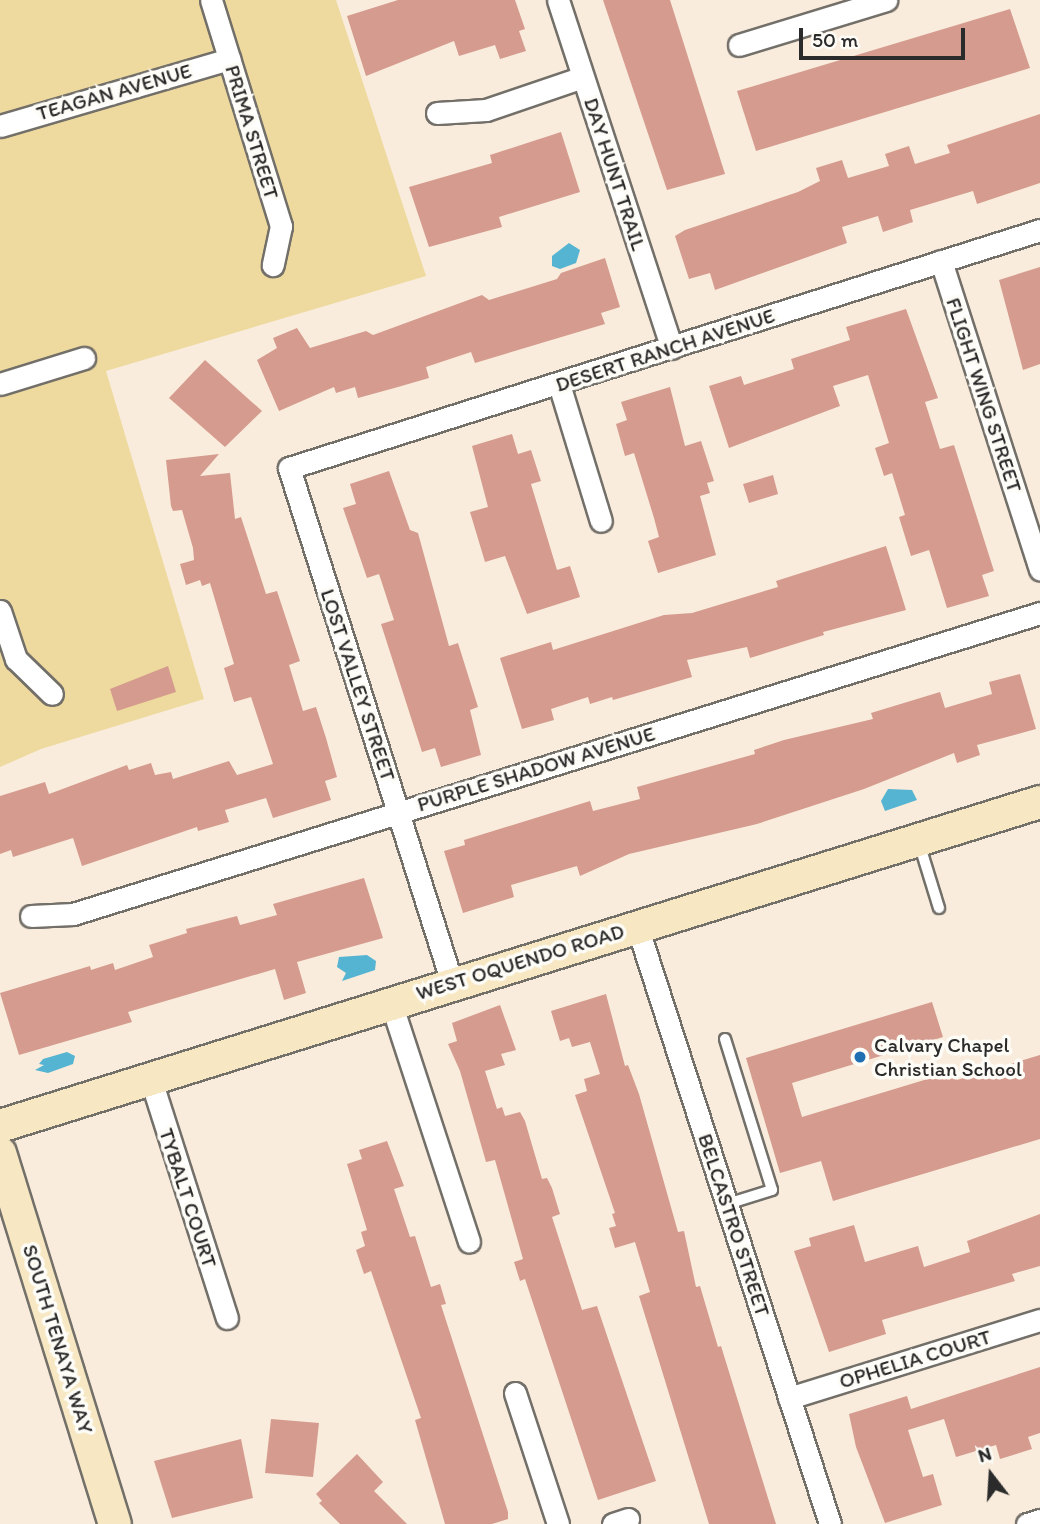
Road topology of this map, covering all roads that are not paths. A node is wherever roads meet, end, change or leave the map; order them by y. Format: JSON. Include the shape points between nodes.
{"nodes":[{"id":1,"x":211,"y":0,"type":"edge"},
{"id":2,"x":558,"y":0,"type":"edge"},
{"id":3,"x":886,"y":0,"type":"edge"},
{"id":4,"x":862,"y":4,"type":"edge"},
{"id":5,"x":739,"y":45,"type":"dead end"},
{"id":6,"x":229,"y":59,"type":"junction"},
{"id":7,"x":583,"y":77,"type":"junction"},
{"id":8,"x":437,"y":113,"type":"dead end"},
{"id":9,"x":0,"y":126,"type":"edge"},
{"id":10,"x":1040,"y":230,"type":"edge"},
{"id":11,"x":941,"y":261,"type":"junction"},
{"id":12,"x":273,"y":265,"type":"dead end"},
{"id":13,"x":672,"y":348,"type":"junction"},
{"id":14,"x":84,"y":358,"type":"dead end"},
{"id":15,"x":0,"y":384,"type":"edge"},
{"id":16,"x":559,"y":384,"type":"junction"},
{"id":17,"x":289,"y":468,"type":"joint"},
{"id":18,"x":601,"y":520,"type":"dead end"},
{"id":19,"x":1040,"y":569,"type":"edge"},
{"id":20,"x":0,"y":611,"type":"edge"},
{"id":21,"x":1040,"y":613,"type":"edge"},
{"id":22,"x":52,"y":694,"type":"dead end"},
{"id":23,"x":1040,"y":802,"type":"edge"},
{"id":24,"x":398,"y":811,"type":"junction"},
{"id":25,"x":918,"y":839,"type":"junction"},
{"id":26,"x":939,"y":908,"type":"dead end"},
{"id":27,"x":31,"y":916,"type":"dead end"},
{"id":28,"x":637,"y":926,"type":"junction"},
{"id":29,"x":452,"y":983,"type":"junction"},
{"id":30,"x":391,"y":1003,"type":"junction"},
{"id":31,"x":725,"y":1039,"type":"dead end"},
{"id":32,"x":150,"y":1077,"type":"junction"},
{"id":33,"x":0,"y":1126,"type":"edge"},
{"id":34,"x":0,"y":1153,"type":"edge"},
{"id":35,"x":727,"y":1204,"type":"junction"},
{"id":36,"x":469,"y":1242,"type":"dead end"},
{"id":37,"x":227,"y":1318,"type":"dead end"},
{"id":38,"x":1040,"y":1320,"type":"edge"},
{"id":39,"x":515,"y":1393,"type":"dead end"},
{"id":40,"x":789,"y":1398,"type":"junction"},
{"id":41,"x":1040,"y":1520,"type":"edge"},
{"id":42,"x":116,"y":1524,"type":"edge"},
{"id":43,"x":558,"y":1524,"type":"edge"},
{"id":44,"x":830,"y":1524,"type":"edge"},
{"id":45,"x":1027,"y":1524,"type":"edge"}],
"edges":[{"from":1,"to":6,"type":"street","name":"PRIMA STREET"},
{"from":2,"to":7,"type":"street","name":"DAY HUNT TRAIL"},
{"from":3,"to":4,"type":"street"},
{"from":4,"to":5,"type":"street"},
{"from":6,"to":9,"type":"street","name":"TEAGAN AVENUE"},
{"from":6,"to":12,"type":"street","name":"PRIMA STREET","via":[[281,226]]},
{"from":7,"to":8,"type":"street","via":[[486,110]]},
{"from":7,"to":13,"type":"street","name":"DAY HUNT TRAIL"},
{"from":10,"to":11,"type":"street","name":"DESERT RANCH AVENUE"},
{"from":11,"to":13,"type":"street","name":"DESERT RANCH AVENUE"},
{"from":11,"to":19,"type":"street","name":"FLIGHT WING STREET"},
{"from":13,"to":16,"type":"street","name":"DESERT RANCH AVENUE"},
{"from":14,"to":15,"type":"street"},
{"from":16,"to":17,"type":"street","name":"DESERT RANCH AVENUE"},
{"from":16,"to":18,"type":"street"},
{"from":17,"to":24,"type":"street","name":"LOST VALLEY STREET"},
{"from":20,"to":22,"type":"street","via":[[16,659]]},
{"from":21,"to":24,"type":"street","name":"PURPLE SHADOW AVENUE"},
{"from":23,"to":25,"type":"street","name":"WEST OQUENDO ROAD"},
{"from":24,"to":27,"type":"street","name":"PURPLE SHADOW AVENUE","via":[[73,914]]},
{"from":24,"to":29,"type":"street","name":"LOST VALLEY STREET"},
{"from":25,"to":26,"type":"lane"},
{"from":25,"to":28,"type":"street","name":"WEST OQUENDO ROAD"},
{"from":28,"to":29,"type":"street","name":"WEST OQUENDO ROAD"},
{"from":28,"to":35,"type":"street","name":"BELCASTRO STREET"},
{"from":29,"to":30,"type":"street","name":"WEST OQUENDO ROAD"},
{"from":30,"to":32,"type":"street","name":"WEST OQUENDO ROAD"},
{"from":30,"to":36,"type":"street"},
{"from":31,"to":35,"type":"lane","via":[[772,1190]]},
{"from":32,"to":33,"type":"street","name":"WEST OQUENDO ROAD"},
{"from":32,"to":37,"type":"street","name":"TYBALT COURT"},
{"from":34,"to":42,"type":"street","name":"SOUTH TENAYA WAY"},
{"from":35,"to":40,"type":"street","name":"BELCASTRO STREET"},
{"from":38,"to":40,"type":"street","name":"OPHELIA COURT"},
{"from":39,"to":43,"type":"street"},
{"from":40,"to":44,"type":"street","name":"BELCASTRO STREET"},
{"from":41,"to":45,"type":"street"}]}
